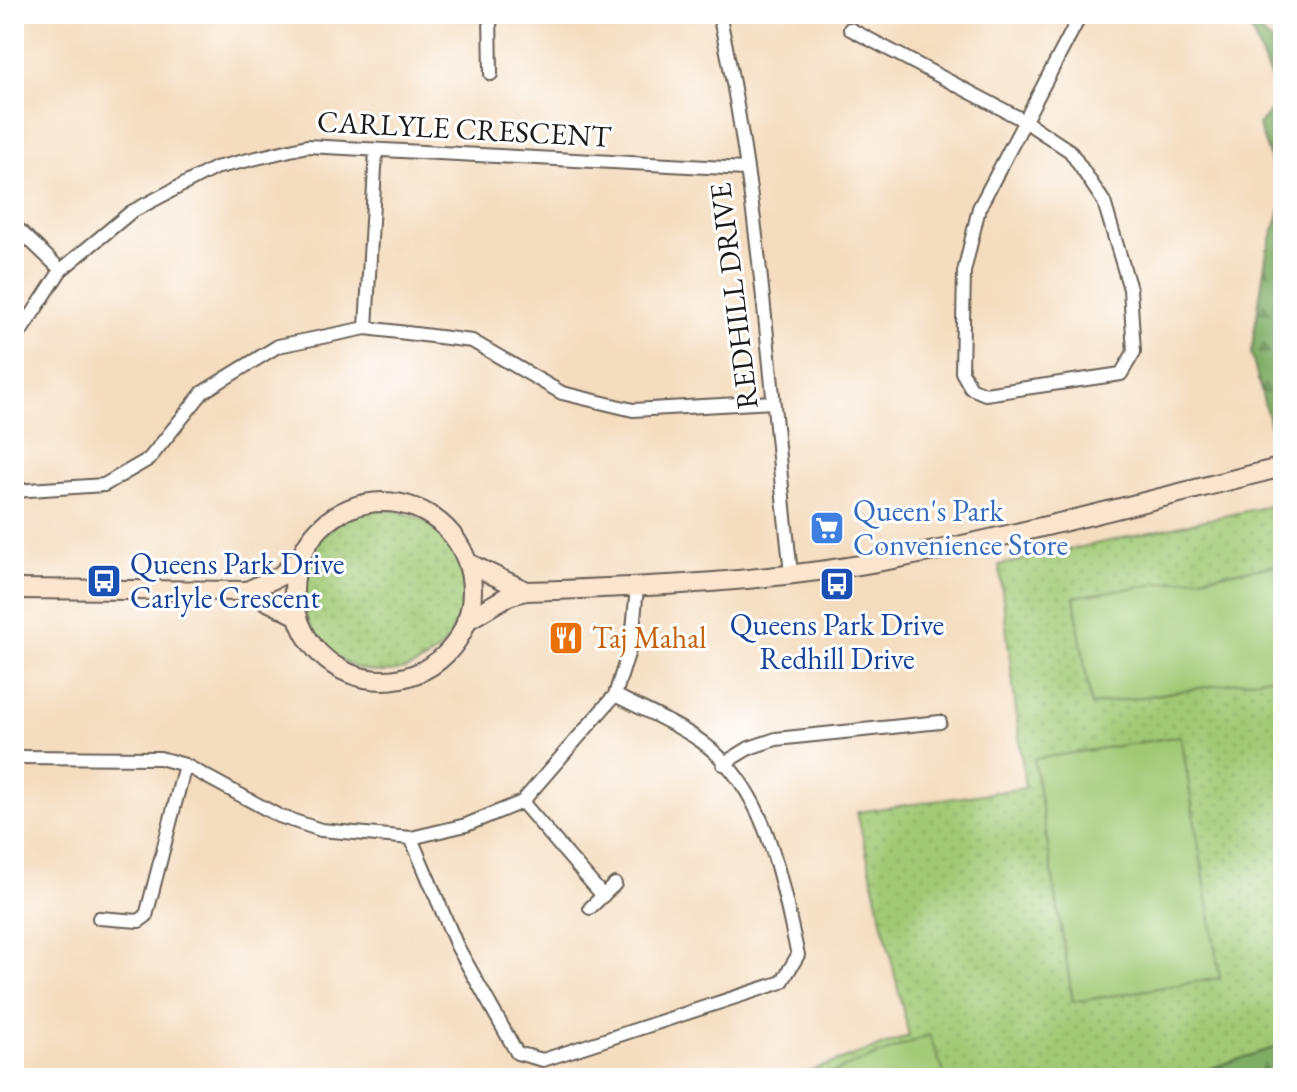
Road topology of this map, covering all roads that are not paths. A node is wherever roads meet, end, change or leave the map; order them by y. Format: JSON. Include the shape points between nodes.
{"nodes":[{"id":1,"x":490,"y":14,"type":"edge"},
{"id":2,"x":719,"y":14,"type":"edge"},
{"id":3,"x":1081,"y":14,"type":"edge"},
{"id":4,"x":1277,"y":14,"type":"edge"},
{"id":5,"x":1283,"y":17,"type":"edge"},
{"id":6,"x":850,"y":29,"type":"dead end"},
{"id":7,"x":491,"y":74,"type":"dead end"},
{"id":8,"x":1023,"y":120,"type":"junction"},
{"id":9,"x":376,"y":150,"type":"junction"},
{"id":10,"x":745,"y":169,"type":"junction"},
{"id":11,"x":14,"y":225,"type":"edge"},
{"id":12,"x":61,"y":270,"type":"junction"},
{"id":13,"x":366,"y":328,"type":"junction"},
{"id":14,"x":14,"y":342,"type":"edge"},
{"id":15,"x":773,"y":402,"type":"junction"},
{"id":16,"x":1283,"y":467,"type":"edge"},
{"id":17,"x":14,"y":491,"type":"edge"},
{"id":18,"x":299,"y":559,"type":"junction"},
{"id":19,"x":468,"y":563,"type":"junction"},
{"id":20,"x":791,"y":573,"type":"junction"},
{"id":21,"x":637,"y":587,"type":"junction"},
{"id":22,"x":14,"y":589,"type":"edge"},
{"id":23,"x":247,"y":591,"type":"junction"},
{"id":24,"x":526,"y":591,"type":"junction"},
{"id":25,"x":296,"y":615,"type":"junction"},
{"id":26,"x":466,"y":621,"type":"junction"},
{"id":27,"x":615,"y":695,"type":"junction"},
{"id":28,"x":940,"y":722,"type":"dead end"},
{"id":29,"x":14,"y":757,"type":"edge"},
{"id":30,"x":723,"y":764,"type":"junction"},
{"id":31,"x":185,"y":765,"type":"junction"},
{"id":32,"x":522,"y":802,"type":"junction"},
{"id":33,"x":411,"y":838,"type":"junction"},
{"id":34,"x":615,"y":884,"type":"dead end"},
{"id":35,"x":603,"y":896,"type":"junction"},
{"id":36,"x":590,"y":908,"type":"dead end"},
{"id":37,"x":99,"y":918,"type":"dead end"}],
"edges":[{"from":1,"to":7,"type":"street"},
{"from":2,"to":10,"type":"street","name":"REDHILL DRIVE"},
{"from":3,"to":8,"type":"street"},
{"from":4,"to":5,"type":"street"},
{"from":6,"to":8,"type":"street"},
{"from":8,"to":8,"type":"street","via":[[1070,151],[1104,202],[1130,289],[1134,352],[1121,374],[985,394],[971,388],[962,372],[964,272],[979,208]]},
{"from":9,"to":10,"type":"street","name":"CARLYLE CRESCENT"},
{"from":9,"to":12,"type":"street","name":"CARLYLE CRESCENT","via":[[307,146],[215,168],[131,212]]},
{"from":9,"to":13,"type":"street"},
{"from":10,"to":15,"type":"street","name":"REDHILL DRIVE"},
{"from":11,"to":12,"type":"street"},
{"from":12,"to":14,"type":"street","name":"CARLYLE CRESCENT"},
{"from":13,"to":15,"type":"street","via":[[472,341],[562,393],[633,410]]},
{"from":13,"to":17,"type":"street","via":[[278,346],[203,392],[149,459],[104,485]]},
{"from":15,"to":20,"type":"street","name":"REDHILL DRIVE"},
{"from":16,"to":20,"type":"street","via":[[997,538]]},
{"from":18,"to":19,"type":"street","via":[[313,534],[335,515],[361,504],[389,501],[417,508],[441,523]]},
{"from":18,"to":23,"type":"street","via":[[280,576]]},
{"from":18,"to":25,"type":"street","via":[[293,587]]},
{"from":19,"to":24,"type":"street"},
{"from":19,"to":26,"type":"street","via":[[471,602]]},
{"from":20,"to":21,"type":"street"},
{"from":21,"to":24,"type":"street"},
{"from":21,"to":27,"type":"street","via":[[632,641]]},
{"from":22,"to":23,"type":"street"},
{"from":23,"to":25,"type":"street"},
{"from":24,"to":26,"type":"street"},
{"from":25,"to":26,"type":"street","via":[[328,662],[373,679],[393,679],[430,666],[451,647]]},
{"from":27,"to":30,"type":"street","via":[[703,742]]},
{"from":27,"to":32,"type":"street"},
{"from":28,"to":30,"type":"street","via":[[776,739]]},
{"from":29,"to":31,"type":"street","via":[[160,758]]},
{"from":30,"to":33,"type":"street","via":[[744,787],[771,839],[798,955],[782,982],[543,1060],[517,1053],[457,946]]},
{"from":31,"to":33,"type":"street","via":[[279,816],[321,830]]},
{"from":31,"to":37,"type":"street","via":[[146,916],[139,921]]},
{"from":32,"to":33,"type":"street","via":[[466,825]]},
{"from":32,"to":35,"type":"street"},
{"from":34,"to":35,"type":"street"},
{"from":35,"to":36,"type":"street"}]}
